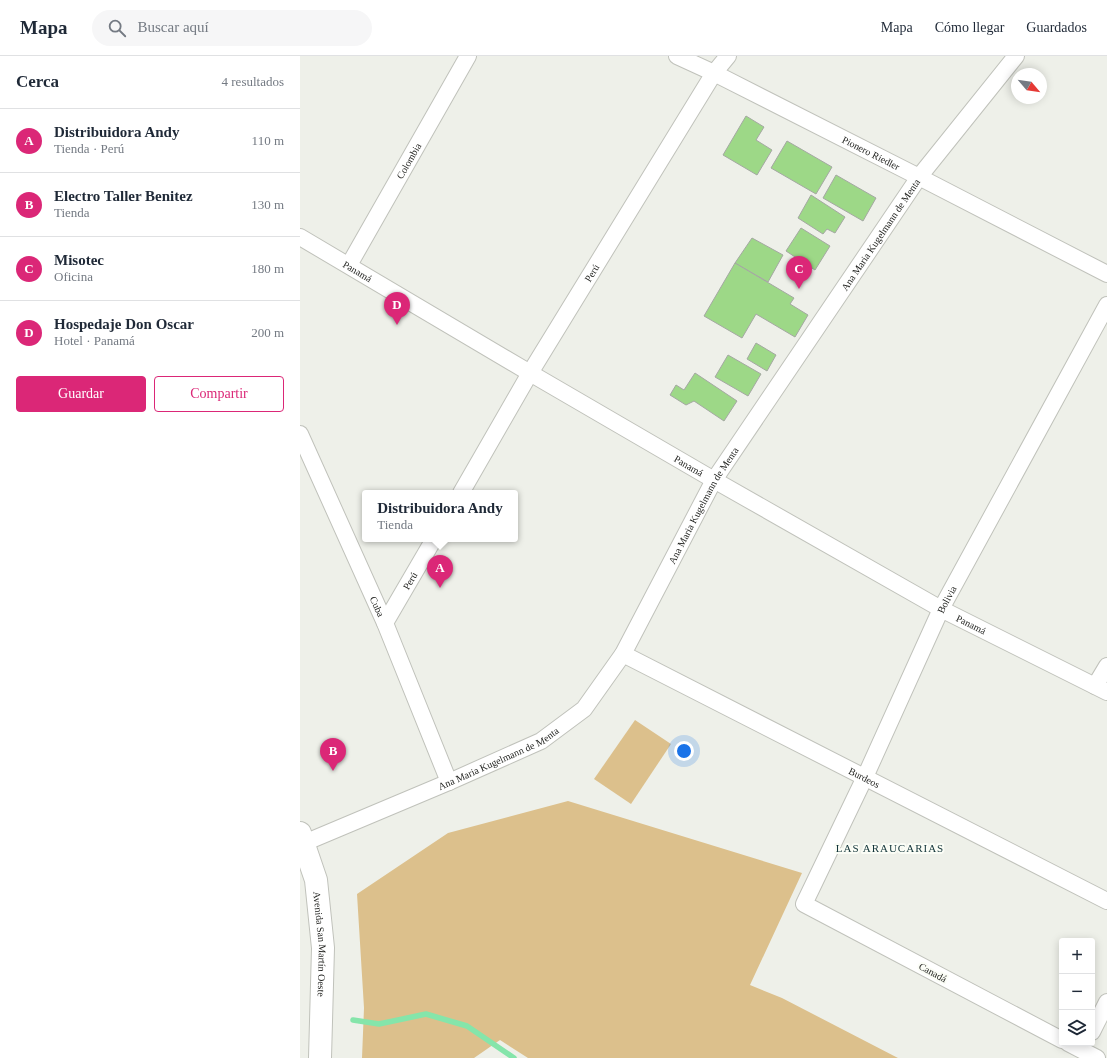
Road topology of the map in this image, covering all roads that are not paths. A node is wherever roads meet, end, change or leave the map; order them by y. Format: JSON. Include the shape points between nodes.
{"nodes":[{"id":1,"x":468,"y":56,"type":"edge"},
{"id":2,"x":677,"y":56,"type":"edge"},
{"id":3,"x":728,"y":56,"type":"edge"},
{"id":4,"x":1016,"y":56,"type":"edge"},
{"id":5,"x":714,"y":73,"type":"junction"},
{"id":6,"x":919,"y":177,"type":"junction"},
{"id":7,"x":300,"y":236,"type":"edge"},
{"id":8,"x":349,"y":265,"type":"junction"},
{"id":9,"x":1107,"y":274,"type":"edge"},
{"id":10,"x":1107,"y":305,"type":"edge"},
{"id":11,"x":530,"y":373,"type":"junction"},
{"id":12,"x":300,"y":434,"type":"edge"},
{"id":13,"x":714,"y":480,"type":"junction"},
{"id":14,"x":463,"y":490,"type":"edge"},
{"id":15,"x":432,"y":542,"type":"edge"},
{"id":16,"x":941,"y":609,"type":"junction"},
{"id":17,"x":385,"y":623,"type":"junction"},
{"id":18,"x":623,"y":654,"type":"junction"},
{"id":19,"x":1107,"y":666,"type":"edge"},
{"id":20,"x":1101,"y":689,"type":"edge"},
{"id":21,"x":865,"y":777,"type":"junction"},
{"id":22,"x":449,"y":782,"type":"junction"},
{"id":23,"x":302,"y":838,"type":"edge"},
{"id":24,"x":1107,"y":901,"type":"edge"},
{"id":25,"x":804,"y":904,"type":"joint"},
{"id":26,"x":1107,"y":1002,"type":"edge"},
{"id":27,"x":1095,"y":1026,"type":"edge"},
{"id":28,"x":1059,"y":1038,"type":"edge"},
{"id":29,"x":1079,"y":1049,"type":"edge"},
{"id":30,"x":320,"y":1058,"type":"edge"},
{"id":31,"x":1097,"y":1058,"type":"edge"}],
"edges":[{"from":1,"to":8,"type":"street","name":"Colombia"},
{"from":2,"to":5,"type":"street","name":"Pionero Riedler"},
{"from":3,"to":5,"type":"street","name":"Perú"},
{"from":4,"to":6,"type":"street","name":"Ana Maria Kugelmann de Menta"},
{"from":5,"to":6,"type":"street","name":"Pionero Riedler"},
{"from":5,"to":11,"type":"street","name":"Perú"},
{"from":6,"to":9,"type":"street","name":"Pionero Riedler"},
{"from":6,"to":13,"type":"street","name":"Ana Maria Kugelmann de Menta"},
{"from":7,"to":8,"type":"street","name":"Panamá"},
{"from":8,"to":11,"type":"street","name":"Panamá"},
{"from":10,"to":16,"type":"street","name":"Bolivia"},
{"from":11,"to":13,"type":"street","name":"Panamá"},
{"from":11,"to":14,"type":"street","name":"Perú"},
{"from":12,"to":17,"type":"street","name":"Cuba"},
{"from":13,"to":16,"type":"street","name":"Panamá"},
{"from":13,"to":18,"type":"street","name":"Ana Maria Kugelmann de Menta"},
{"from":15,"to":17,"type":"street","name":"Perú"},
{"from":16,"to":20,"type":"street","name":"Panamá"},
{"from":16,"to":21,"type":"street","name":"Bolivia"},
{"from":17,"to":22,"type":"street","name":"Cuba"},
{"from":18,"to":21,"type":"street","name":"Burdeos"},
{"from":18,"to":22,"type":"street","name":"Ana Maria Kugelmann de Menta","via":[[584,709],[547,737]]},
{"from":19,"to":20,"type":"street"},
{"from":21,"to":24,"type":"street","name":"Burdeos"},
{"from":21,"to":25,"type":"street","name":"Bolivia"},
{"from":22,"to":23,"type":"street","name":"Ana Maria Kugelmann de Menta"},
{"from":23,"to":30,"type":"main road","name":"Avenida San Martín Oeste","via":[[316,880],[323,948]]},
{"from":25,"to":28,"type":"street","name":"Canadá"},
{"from":26,"to":27,"type":"street"},
{"from":29,"to":31,"type":"street"}]}
